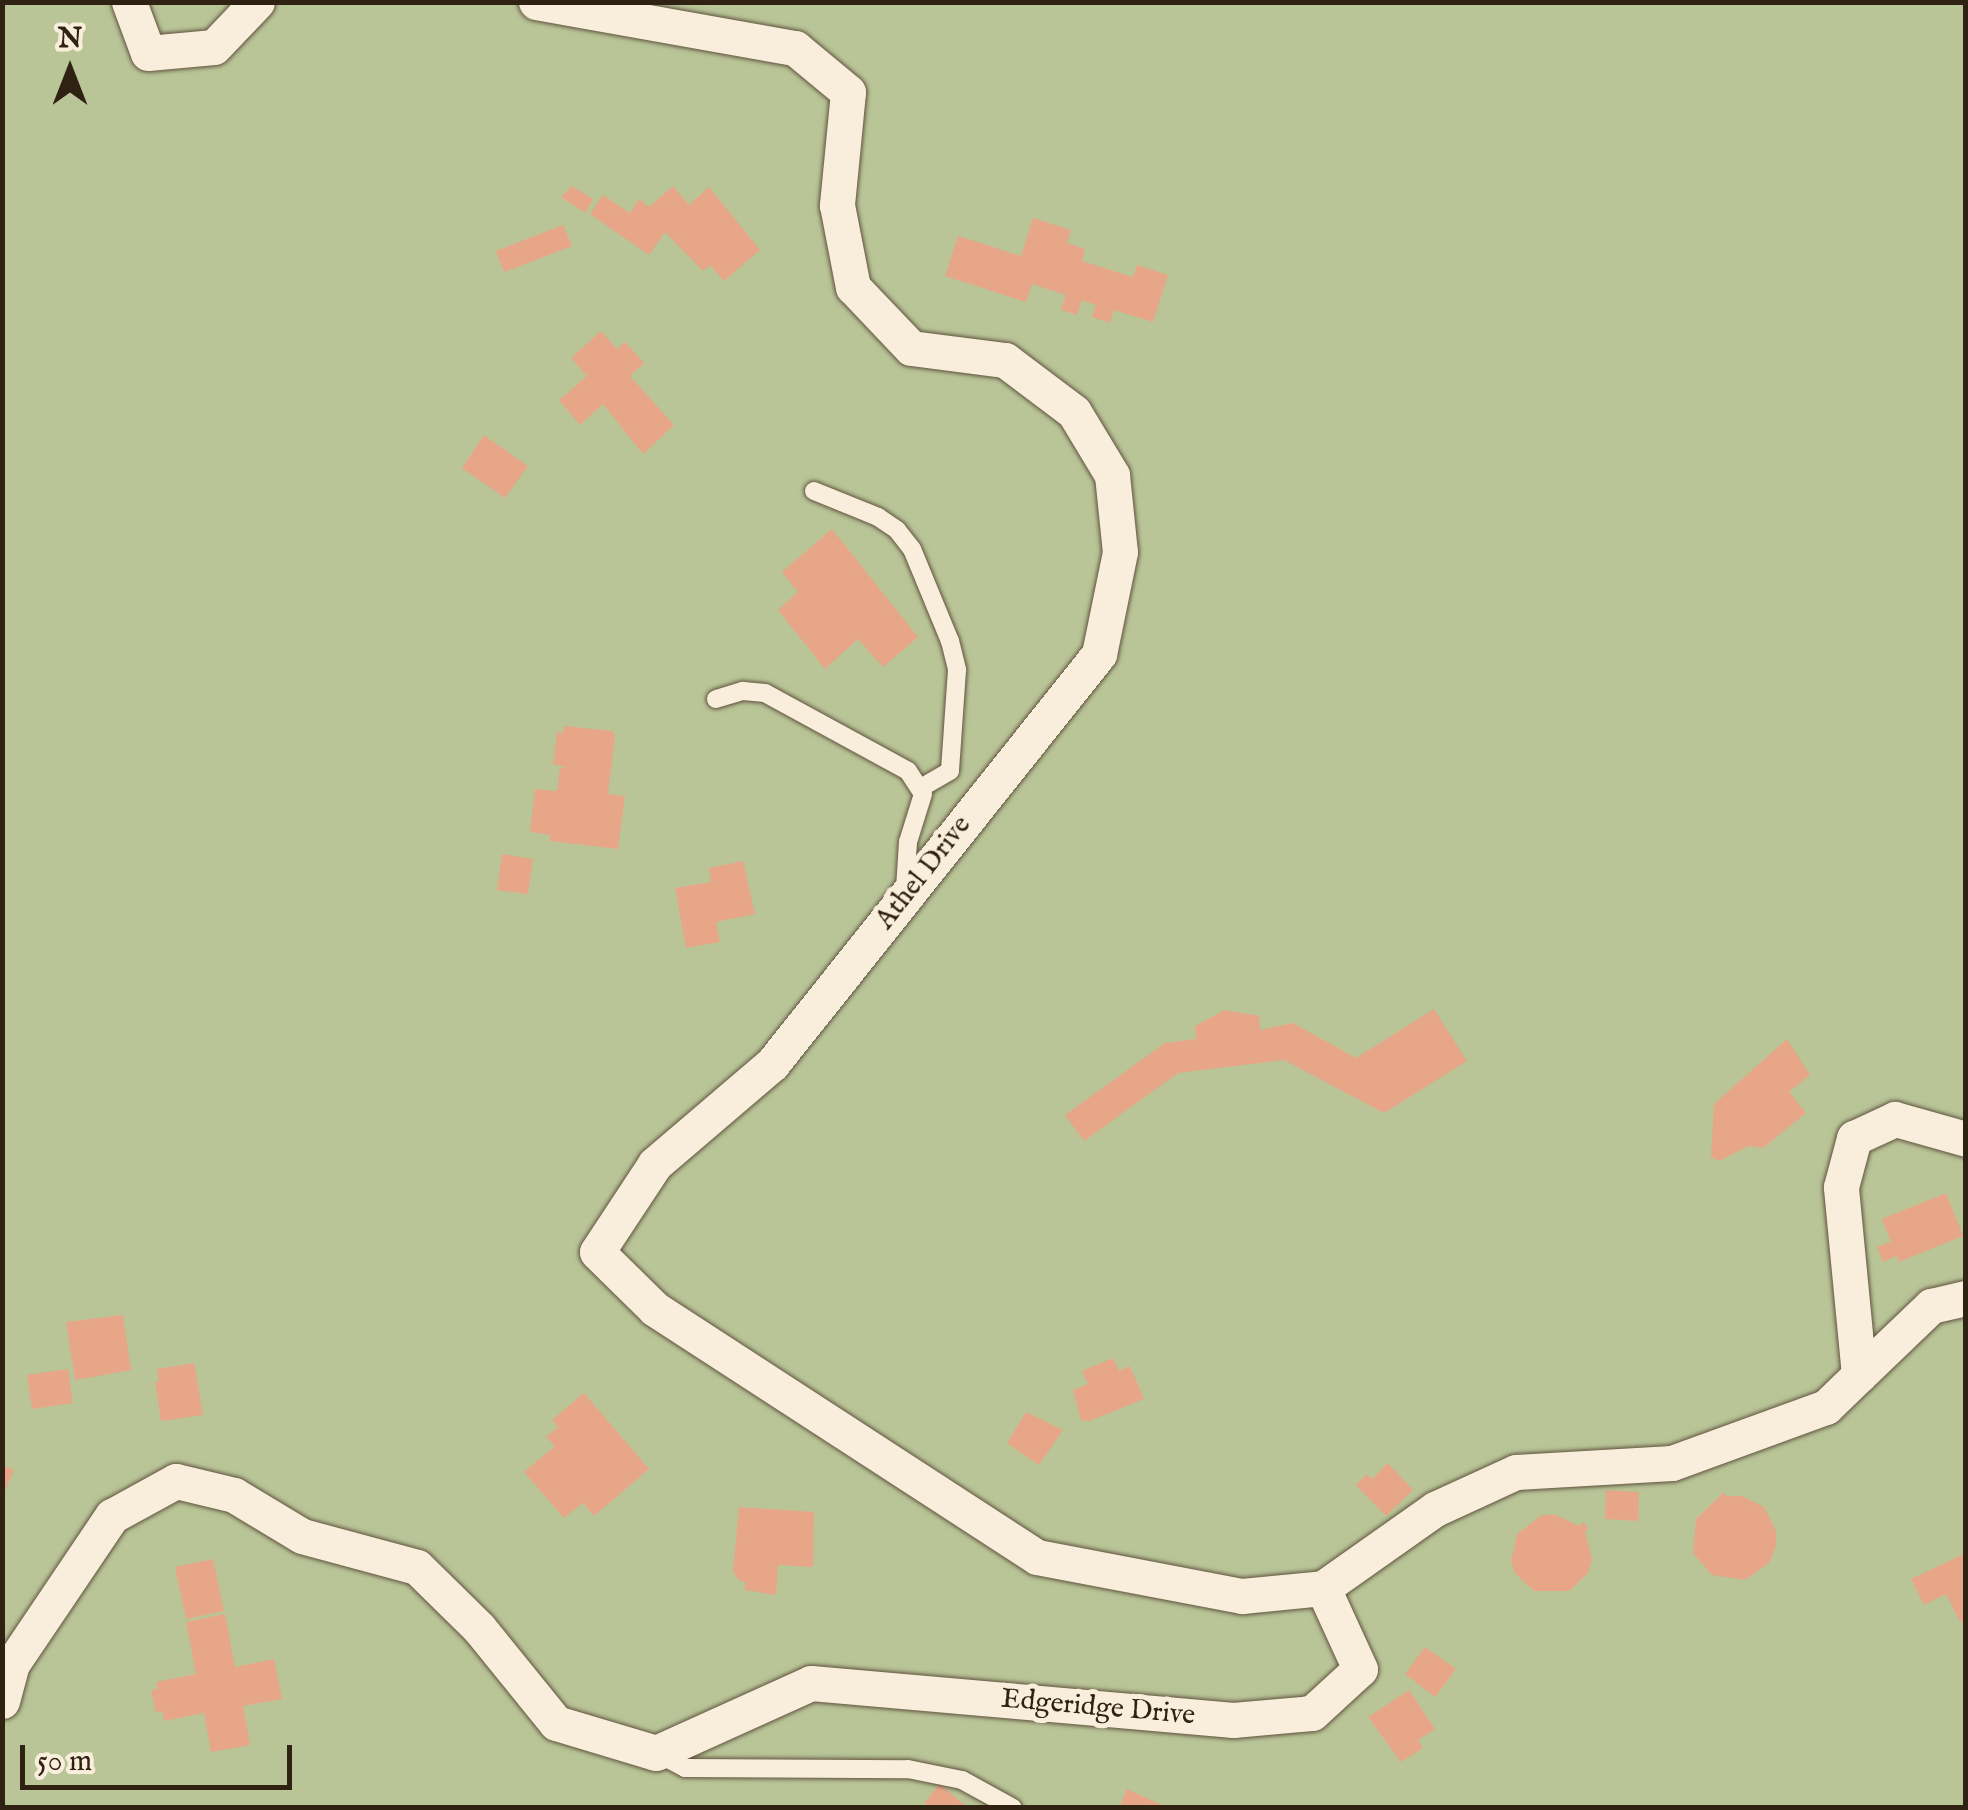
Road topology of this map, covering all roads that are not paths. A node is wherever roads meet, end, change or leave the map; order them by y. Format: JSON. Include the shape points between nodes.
{"nodes":[{"id":1,"x":129,"y":2,"type":"edge"},
{"id":2,"x":256,"y":2,"type":"edge"},
{"id":3,"x":536,"y":2,"type":"edge"},
{"id":4,"x":814,"y":491,"type":"dead end"},
{"id":5,"x":716,"y":699,"type":"dead end"},
{"id":6,"x":922,"y":788,"type":"junction"},
{"id":7,"x":904,"y":898,"type":"junction"},
{"id":8,"x":1966,"y":1139,"type":"edge"},
{"id":9,"x":1966,"y":1298,"type":"edge"},
{"id":10,"x":1859,"y":1375,"type":"junction"},
{"id":11,"x":1323,"y":1588,"type":"junction"},
{"id":12,"x":2,"y":1701,"type":"edge"},
{"id":13,"x":656,"y":1753,"type":"junction"},
{"id":14,"x":1013,"y":1808,"type":"edge"}],
"edges":[{"from":1,"to":2,"type":"street","via":[[148,53],[214,47]]},
{"from":3,"to":7,"type":"street","name":"Athel Drive","via":[[795,48],[848,92],[837,206],[853,287],[911,348],[1005,360],[1074,412],[1112,476],[1120,552],[1099,654]]},
{"from":4,"to":6,"type":"lane","via":[[897,530],[912,548],[944,624],[957,670],[950,771]]},
{"from":5,"to":6,"type":"lane","via":[[765,693],[878,752]]},
{"from":6,"to":7,"type":"lane","via":[[906,854]]},
{"from":7,"to":11,"type":"street","name":"Athel Drive","via":[[772,1064],[655,1164],[597,1252],[655,1310],[1037,1557],[1242,1596]]},
{"from":8,"to":10,"type":"street","via":[[1895,1120],[1854,1138],[1842,1187]]},
{"from":9,"to":10,"type":"street","via":[[1931,1306]]},
{"from":10,"to":11,"type":"street","via":[[1826,1408],[1672,1462],[1516,1472],[1434,1508]]},
{"from":11,"to":13,"type":"street","name":"Edgeridge Drive","via":[[1360,1669],[1312,1713],[1234,1720],[812,1684]]},
{"from":12,"to":13,"type":"street","via":[[12,1664],[112,1516],[176,1481],[234,1495],[302,1536],[417,1567],[479,1628],[556,1724]]},
{"from":13,"to":14,"type":"lane","via":[[685,1768],[908,1769],[962,1780]]}]}
